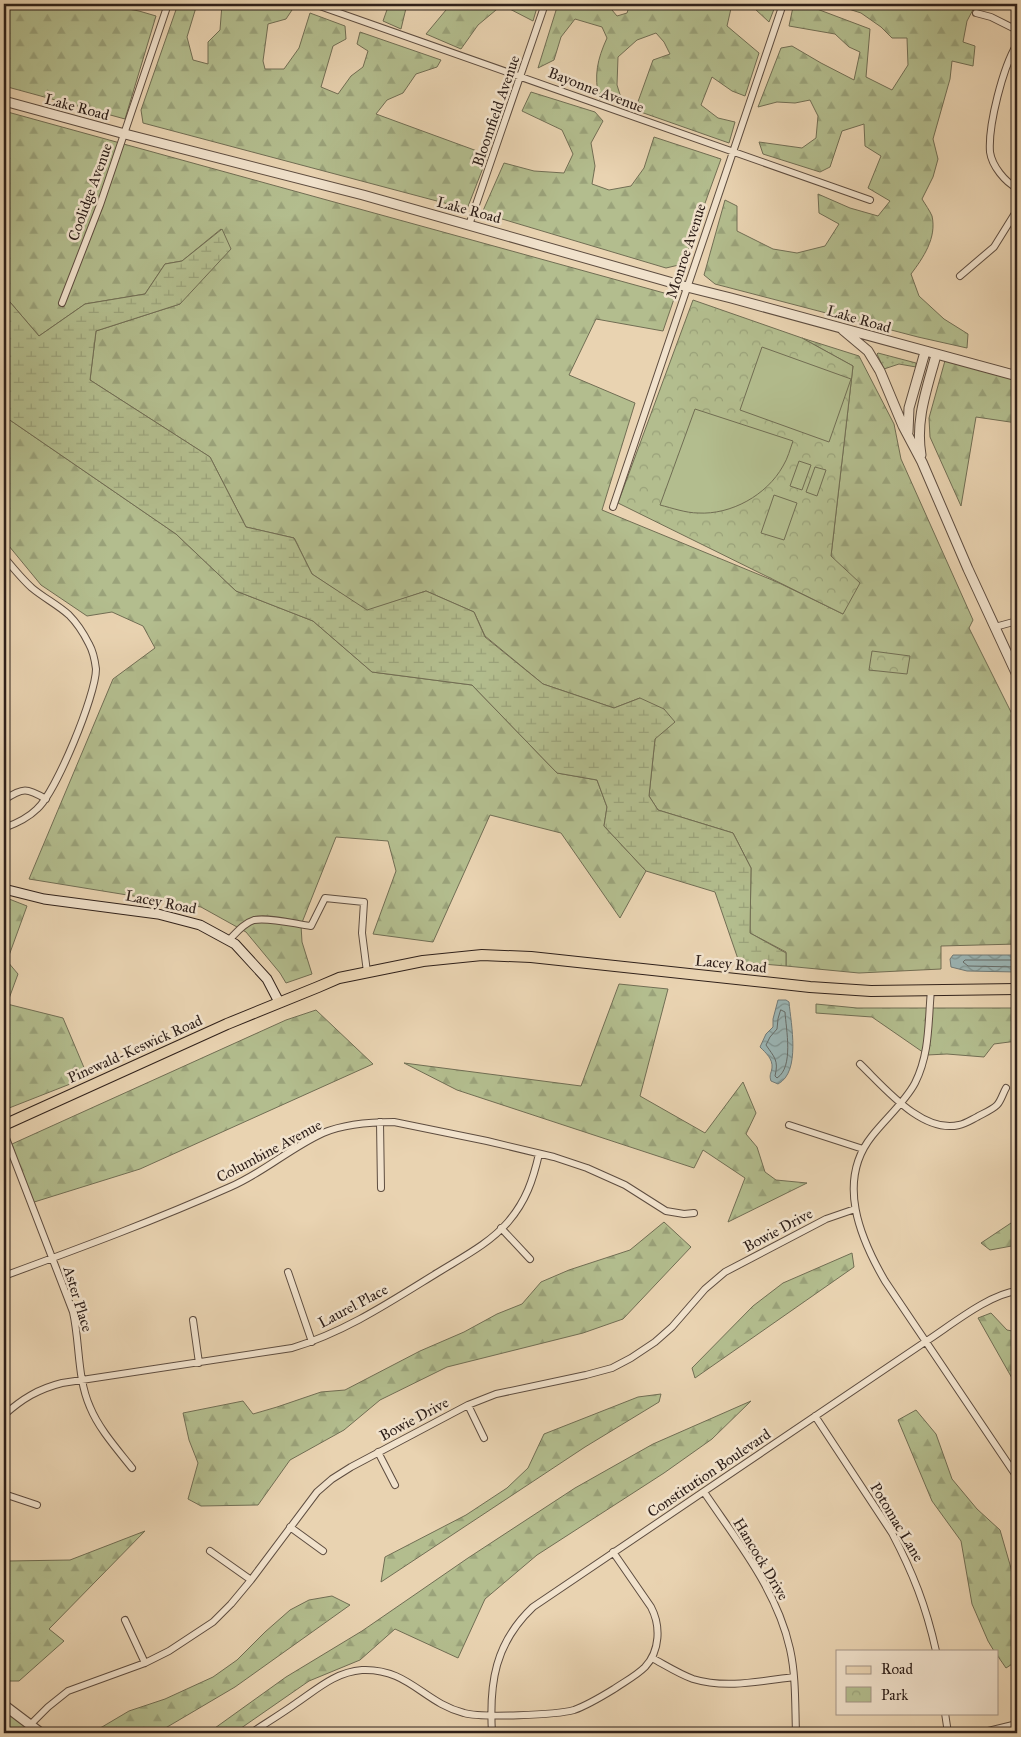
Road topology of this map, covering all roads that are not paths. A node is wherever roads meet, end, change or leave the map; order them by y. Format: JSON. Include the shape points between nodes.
{"nodes":[{"id":1,"x":168,"y":4,"type":"edge"},
{"id":2,"x":314,"y":4,"type":"edge"},
{"id":3,"x":545,"y":4,"type":"edge"},
{"id":4,"x":783,"y":4,"type":"edge"},
{"id":5,"x":976,"y":13,"type":"dead end"},
{"id":6,"x":1017,"y":30,"type":"edge"},
{"id":7,"x":1017,"y":44,"type":"edge"},
{"id":8,"x":521,"y":76,"type":"junction"},
{"id":9,"x":4,"y":101,"type":"edge"},
{"id":10,"x":125,"y":134,"type":"junction"},
{"id":11,"x":731,"y":152,"type":"junction"},
{"id":12,"x":1017,"y":188,"type":"edge"},
{"id":13,"x":870,"y":200,"type":"dead end"},
{"id":14,"x":1017,"y":210,"type":"edge"},
{"id":15,"x":470,"y":225,"type":"junction"},
{"id":16,"x":960,"y":276,"type":"dead end"},
{"id":17,"x":688,"y":288,"type":"junction"},
{"id":18,"x":62,"y":303,"type":"dead end"},
{"id":19,"x":839,"y":327,"type":"junction"},
{"id":20,"x":925,"y":352,"type":"junction"},
{"id":21,"x":936,"y":355,"type":"junction"},
{"id":22,"x":1017,"y":376,"type":"edge"},
{"id":23,"x":908,"y":435,"type":"junction"},
{"id":24,"x":922,"y":462,"type":"junction"},
{"id":25,"x":613,"y":507,"type":"dead end"},
{"id":26,"x":4,"y":557,"type":"edge"},
{"id":27,"x":1017,"y":620,"type":"edge"},
{"id":28,"x":995,"y":626,"type":"junction"},
{"id":29,"x":1017,"y":675,"type":"edge"},
{"id":30,"x":46,"y":799,"type":"junction"},
{"id":31,"x":4,"y":800,"type":"edge"},
{"id":32,"x":4,"y":828,"type":"edge"},
{"id":33,"x":4,"y":889,"type":"edge"},
{"id":34,"x":229,"y":940,"type":"junction"},
{"id":35,"x":367,"y":972,"type":"junction"},
{"id":36,"x":1017,"y":989,"type":"edge"},
{"id":37,"x":931,"y":990,"type":"junction"},
{"id":38,"x":279,"y":1002,"type":"junction"},
{"id":39,"x":860,"y":1064,"type":"dead end"},
{"id":40,"x":1006,"y":1088,"type":"dead end"},
{"id":41,"x":900,"y":1102,"type":"junction"},
{"id":42,"x":380,"y":1122,"type":"junction"},
{"id":43,"x":789,"y":1124,"type":"dead end"},
{"id":44,"x":4,"y":1125,"type":"edge"},
{"id":45,"x":4,"y":1133,"type":"edge"},
{"id":46,"x":863,"y":1149,"type":"junction"},
{"id":47,"x":539,"y":1154,"type":"junction"},
{"id":48,"x":381,"y":1188,"type":"dead end"},
{"id":49,"x":855,"y":1210,"type":"junction"},
{"id":50,"x":694,"y":1213,"type":"dead end"},
{"id":51,"x":501,"y":1228,"type":"junction"},
{"id":52,"x":52,"y":1258,"type":"junction"},
{"id":53,"x":530,"y":1259,"type":"dead end"},
{"id":54,"x":288,"y":1272,"type":"dead end"},
{"id":55,"x":4,"y":1276,"type":"edge"},
{"id":56,"x":1017,"y":1291,"type":"edge"},
{"id":57,"x":193,"y":1320,"type":"dead end"},
{"id":58,"x":312,"y":1342,"type":"junction"},
{"id":59,"x":925,"y":1342,"type":"junction"},
{"id":60,"x":199,"y":1363,"type":"junction"},
{"id":61,"x":82,"y":1379,"type":"junction"},
{"id":62,"x":468,"y":1404,"type":"junction"},
{"id":63,"x":4,"y":1415,"type":"edge"},
{"id":64,"x":815,"y":1416,"type":"junction"},
{"id":65,"x":484,"y":1438,"type":"dead end"},
{"id":66,"x":378,"y":1452,"type":"junction"},
{"id":67,"x":132,"y":1468,"type":"dead end"},
{"id":68,"x":1017,"y":1477,"type":"edge"},
{"id":69,"x":395,"y":1485,"type":"dead end"},
{"id":70,"x":704,"y":1492,"type":"junction"},
{"id":71,"x":4,"y":1494,"type":"edge"},
{"id":72,"x":37,"y":1505,"type":"dead end"},
{"id":73,"x":290,"y":1527,"type":"junction"},
{"id":74,"x":322,"y":1550,"type":"dead end"},
{"id":75,"x":210,"y":1551,"type":"dead end"},
{"id":76,"x":613,"y":1552,"type":"junction"},
{"id":77,"x":251,"y":1580,"type":"junction"},
{"id":78,"x":125,"y":1620,"type":"dead end"},
{"id":79,"x":936,"y":1650,"type":"edge"},
{"id":80,"x":652,"y":1658,"type":"junction"},
{"id":81,"x":145,"y":1663,"type":"junction"},
{"id":82,"x":794,"y":1676,"type":"junction"},
{"id":83,"x":4,"y":1705,"type":"edge"},
{"id":84,"x":945,"y":1714,"type":"edge"},
{"id":85,"x":491,"y":1715,"type":"junction"},
{"id":86,"x":31,"y":1724,"type":"junction"},
{"id":87,"x":1017,"y":1724,"type":"edge"},
{"id":88,"x":41,"y":1733,"type":"edge"},
{"id":89,"x":251,"y":1733,"type":"edge"},
{"id":90,"x":492,"y":1733,"type":"edge"},
{"id":91,"x":796,"y":1733,"type":"edge"},
{"id":92,"x":948,"y":1733,"type":"edge"},
{"id":93,"x":980,"y":1733,"type":"edge"}],
"edges":[{"from":1,"to":10,"type":"street","name":"Coolidge Avenue"},
{"from":2,"to":8,"type":"street","name":"Bayonne Avenue"},
{"from":3,"to":8,"type":"street","name":"Bloomfield Avenue"},
{"from":4,"to":11,"type":"street","name":"Monroe Avenue"},
{"from":5,"to":6,"type":"street","via":[[991,16]]},
{"from":7,"to":12,"type":"street","via":[[1003,73],[990,136],[990,154],[1004,178]]},
{"from":8,"to":11,"type":"street","name":"Bayonne Avenue"},
{"from":8,"to":15,"type":"street","name":"Bloomfield Avenue"},
{"from":9,"to":10,"type":"street","name":"Lake Road"},
{"from":10,"to":15,"type":"street","name":"Lake Road"},
{"from":10,"to":18,"type":"street","name":"Coolidge Avenue"},
{"from":11,"to":13,"type":"street","name":"Bayonne Avenue"},
{"from":11,"to":17,"type":"street","name":"Monroe Avenue"},
{"from":14,"to":16,"type":"street","via":[[994,247]]},
{"from":15,"to":17,"type":"street","name":"Lake Road"},
{"from":17,"to":19,"type":"street","name":"Lake Road"},
{"from":17,"to":25,"type":"street","name":"Monroe Avenue"},
{"from":19,"to":20,"type":"street","name":"Lake Road"},
{"from":19,"to":23,"type":"street","via":[[874,359]]},
{"from":20,"to":21,"type":"street","name":"Lake Road"},
{"from":20,"to":23,"type":"street","via":[[907,417]]},
{"from":21,"to":22,"type":"street","name":"Lake Road"},
{"from":21,"to":24,"type":"street","via":[[918,426]]},
{"from":23,"to":24,"type":"street"},
{"from":24,"to":28,"type":"street"},
{"from":26,"to":30,"type":"street","via":[[32,588],[74,620],[92,650],[96,669],[85,712]]},
{"from":27,"to":28,"type":"street"},
{"from":28,"to":29,"type":"street"},
{"from":30,"to":31,"type":"street","via":[[26,790],[17,791]]},
{"from":30,"to":32,"type":"street","via":[[37,810]]},
{"from":33,"to":34,"type":"street","name":"Lacey Road","via":[[44,899],[158,914],[200,924]]},
{"from":34,"to":35,"type":"street","via":[[254,920],[311,926],[325,898],[364,902],[362,933]]},
{"from":34,"to":38,"type":"street","name":"Lacey Road","via":[[267,979]]},
{"from":35,"to":37,"type":"main road","name":"Lacey Road","via":[[482,955],[531,957],[810,987]]},
{"from":35,"to":38,"type":"main road","name":"Pinewald-Keswick Road","via":[[340,978]]},
{"from":36,"to":37,"type":"main road","name":"Lacey Road"},
{"from":37,"to":41,"type":"street","via":[[925,1056],[914,1085]]},
{"from":38,"to":44,"type":"main road","name":"Pinewald-Keswick Road"},
{"from":39,"to":41,"type":"street"},
{"from":40,"to":41,"type":"street","via":[[997,1105],[960,1125],[939,1125],[927,1121]]},
{"from":41,"to":46,"type":"street"},
{"from":42,"to":47,"type":"street","name":"Columbine Avenue","via":[[487,1140]]},
{"from":42,"to":48,"type":"street"},
{"from":42,"to":52,"type":"street","name":"Columbine Avenue","via":[[324,1133],[239,1183]]},
{"from":43,"to":46,"type":"street"},
{"from":45,"to":52,"type":"street","name":"Aster Place"},
{"from":46,"to":49,"type":"street","via":[[854,1182]]},
{"from":47,"to":50,"type":"street","name":"Columbine Avenue","via":[[610,1178],[666,1211]]},
{"from":47,"to":51,"type":"street","name":"Laurel Place","via":[[525,1199]]},
{"from":49,"to":59,"type":"street","via":[[873,1260]]},
{"from":49,"to":62,"type":"street","name":"Bowie Drive","via":[[826,1218],[725,1272],[655,1342],[612,1368],[496,1394]]},
{"from":51,"to":53,"type":"street"},
{"from":51,"to":58,"type":"street","name":"Laurel Place","via":[[473,1250],[375,1311]]},
{"from":52,"to":55,"type":"street","name":"Columbine Avenue"},
{"from":52,"to":61,"type":"street","name":"Aster Place","via":[[77,1330]]},
{"from":54,"to":58,"type":"street"},
{"from":56,"to":59,"type":"street","name":"Constitution Boulevard","via":[[985,1303]]},
{"from":57,"to":60,"type":"street"},
{"from":58,"to":60,"type":"street","name":"Laurel Place"},
{"from":59,"to":64,"type":"street","name":"Constitution Boulevard"},
{"from":59,"to":68,"type":"street"},
{"from":60,"to":61,"type":"street","name":"Laurel Place"},
{"from":61,"to":63,"type":"street","name":"Laurel Place","via":[[45,1387]]},
{"from":61,"to":67,"type":"street","name":"Aster Place","via":[[90,1408]]},
{"from":62,"to":65,"type":"street"},
{"from":62,"to":66,"type":"street","name":"Bowie Drive"},
{"from":64,"to":70,"type":"street","name":"Constitution Boulevard"},
{"from":64,"to":79,"type":"street","name":"Potomac Lane","via":[[902,1551],[919,1588]]},
{"from":66,"to":69,"type":"street"},
{"from":66,"to":73,"type":"street","name":"Bowie Drive","via":[[332,1479],[317,1492]]},
{"from":70,"to":76,"type":"street","name":"Constitution Boulevard"},
{"from":70,"to":82,"type":"street","name":"Hancock Drive","via":[[773,1600],[787,1638]]},
{"from":71,"to":72,"type":"street"},
{"from":73,"to":74,"type":"street"},
{"from":73,"to":77,"type":"street","name":"Bowie Drive"},
{"from":75,"to":77,"type":"street"},
{"from":76,"to":80,"type":"street","via":[[656,1616],[657,1635]]},
{"from":76,"to":85,"type":"street","name":"Constitution Boulevard","via":[[533,1607],[517,1624],[496,1666],[491,1688]]},
{"from":77,"to":81,"type":"street","name":"Bowie Drive","via":[[213,1622]]},
{"from":78,"to":81,"type":"street"},
{"from":80,"to":82,"type":"street","via":[[692,1678],[713,1683]]},
{"from":80,"to":85,"type":"street","via":[[632,1678],[593,1702],[573,1710]]},
{"from":81,"to":86,"type":"street","name":"Bowie Drive","via":[[68,1691]]},
{"from":82,"to":91,"type":"street","name":"Hancock Drive"},
{"from":83,"to":86,"type":"street"},
{"from":84,"to":92,"type":"street"},
{"from":85,"to":89,"type":"street","via":[[466,1714],[443,1706],[401,1677],[361,1670],[332,1678]]},
{"from":85,"to":90,"type":"street","name":"Constitution Boulevard"},
{"from":86,"to":88,"type":"street"},
{"from":87,"to":93,"type":"street"}]}
